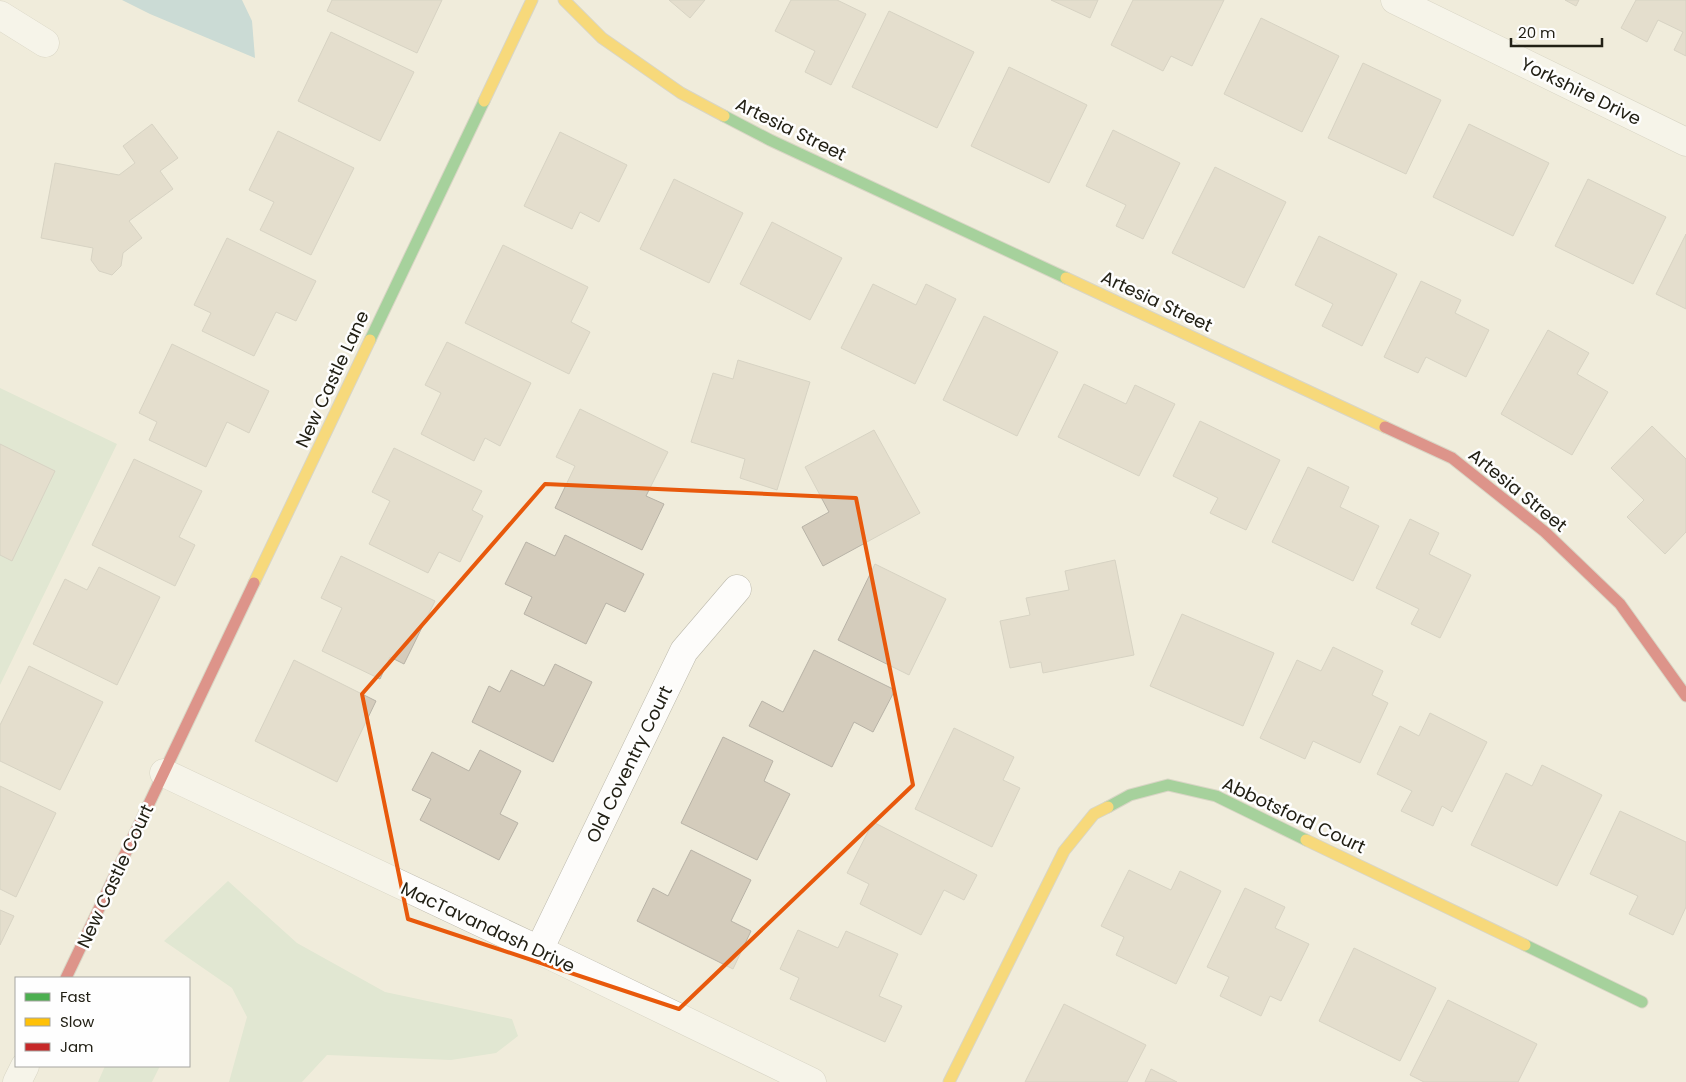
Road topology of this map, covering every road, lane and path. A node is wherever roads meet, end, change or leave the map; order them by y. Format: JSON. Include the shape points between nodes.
{"nodes":[{"id":1,"x":532,"y":0,"type":"edge"},
{"id":2,"x":564,"y":0,"type":"edge"},
{"id":3,"x":1395,"y":0,"type":"edge"},
{"id":4,"x":0,"y":16,"type":"edge"},
{"id":5,"x":45,"y":42,"type":"dead end"},
{"id":6,"x":1686,"y":142,"type":"edge"},
{"id":7,"x":737,"y":589,"type":"dead end"},
{"id":8,"x":1686,"y":696,"type":"edge"},
{"id":9,"x":164,"y":773,"type":"junction"},
{"id":10,"x":540,"y":950,"type":"junction"},
{"id":11,"x":66,"y":977,"type":"edge"},
{"id":12,"x":1642,"y":1002,"type":"dead end"},
{"id":13,"x":24,"y":1067,"type":"edge"},
{"id":14,"x":17,"y":1082,"type":"edge"},
{"id":15,"x":812,"y":1082,"type":"edge"},
{"id":16,"x":949,"y":1082,"type":"edge"}],
"edges":[{"from":1,"to":9,"type":"street","name":"New Castle Lane"},
{"from":2,"to":8,"type":"street","name":"Artesia Street","via":[[602,38],[681,93],[770,140],[1452,458],[1545,532],[1620,604]]},
{"from":3,"to":6,"type":"street","name":"Yorkshire Drive"},
{"from":4,"to":5,"type":"street"},
{"from":7,"to":10,"type":"street","name":"Old Coventry Court","via":[[684,651]]},
{"from":9,"to":10,"type":"street","name":"MacTavandash Drive"},
{"from":9,"to":11,"type":"street","name":"New Castle Court"},
{"from":10,"to":15,"type":"street","name":"MacTavandash Drive"},
{"from":12,"to":16,"type":"street","name":"Abbotsford Court","via":[[1216,796],[1168,785],[1130,795],[1094,814],[1064,851]]},
{"from":13,"to":14,"type":"street"}]}
